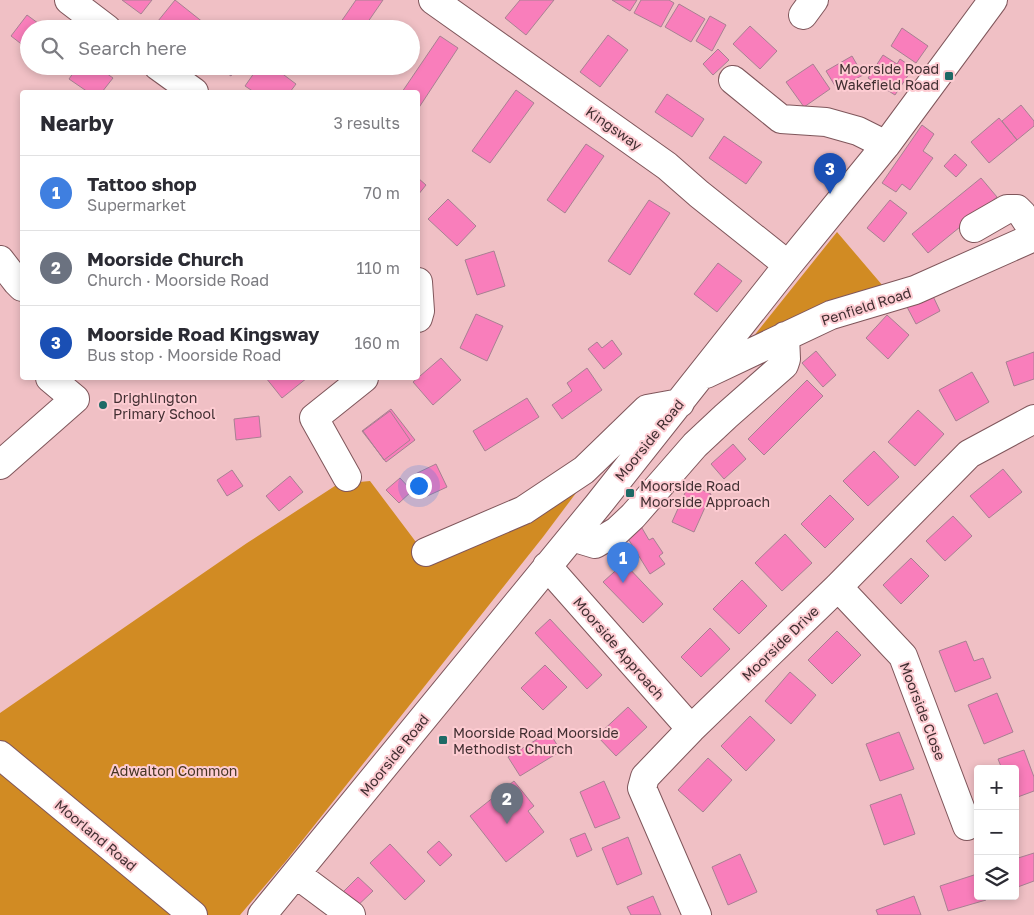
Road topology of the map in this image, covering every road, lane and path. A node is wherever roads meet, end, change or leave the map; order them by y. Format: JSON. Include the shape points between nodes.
{"nodes":[{"id":1,"x":68,"y":0,"type":"edge"},
{"id":2,"x":433,"y":0,"type":"edge"},
{"id":3,"x":994,"y":0,"type":"edge"},
{"id":4,"x":95,"y":20,"type":"edge"},
{"id":5,"x":170,"y":75,"type":"edge"},
{"id":6,"x":733,"y":80,"type":"dead end"},
{"id":7,"x":191,"y":90,"type":"edge"},
{"id":8,"x":886,"y":144,"type":"junction"},
{"id":9,"x":974,"y":228,"type":"dead end"},
{"id":10,"x":1034,"y":232,"type":"edge"},
{"id":11,"x":1034,"y":237,"type":"edge"},
{"id":12,"x":0,"y":260,"type":"edge"},
{"id":13,"x":788,"y":265,"type":"junction"},
{"id":14,"x":20,"y":285,"type":"edge"},
{"id":15,"x":785,"y":336,"type":"junction"},
{"id":16,"x":699,"y":378,"type":"junction"},
{"id":17,"x":52,"y":380,"type":"edge"},
{"id":18,"x":362,"y":380,"type":"edge"},
{"id":19,"x":680,"y":403,"type":"junction"},
{"id":20,"x":647,"y":409,"type":"junction"},
{"id":21,"x":1034,"y":419,"type":"edge"},
{"id":22,"x":594,"y":439,"type":"dead end"},
{"id":23,"x":0,"y":465,"type":"edge"},
{"id":24,"x":348,"y":477,"type":"dead end"},
{"id":25,"x":572,"y":537,"type":"junction"},
{"id":26,"x":426,"y":552,"type":"dead end"},
{"id":27,"x":547,"y":566,"type":"junction"},
{"id":28,"x":838,"y":587,"type":"junction"},
{"id":29,"x":691,"y":729,"type":"junction"},
{"id":30,"x":0,"y":755,"type":"edge"},
{"id":31,"x":966,"y":826,"type":"dead end"},
{"id":32,"x":296,"y":874,"type":"junction"},
{"id":33,"x":193,"y":915,"type":"edge"},
{"id":34,"x":262,"y":915,"type":"edge"},
{"id":35,"x":351,"y":915,"type":"edge"},
{"id":36,"x":698,"y":915,"type":"edge"}],
"edges":[{"from":1,"to":4,"type":"street"},
{"from":2,"to":13,"type":"street","name":"Kingsway","via":[[667,166]]},
{"from":3,"to":8,"type":"street","name":"Moorside Road"},
{"from":5,"to":7,"type":"street"},
{"from":6,"to":8,"type":"street","via":[[782,119],[826,122],[858,131]]},
{"from":8,"to":13,"type":"street","name":"Moorside Road"},
{"from":9,"to":10,"type":"street","via":[[1007,209],[1017,209]]},
{"from":11,"to":15,"type":"street","name":"Penfield Road","via":[[915,290],[831,315]]},
{"from":12,"to":14,"type":"street"},
{"from":13,"to":16,"type":"street","name":"Moorside Road"},
{"from":15,"to":16,"type":"street","name":"Penfield Road"},
{"from":15,"to":25,"type":"street","via":[[784,365],[695,445],[633,516],[617,531],[595,544]]},
{"from":16,"to":19,"type":"street","name":"Moorside Road"},
{"from":17,"to":23,"type":"street","via":[[75,399]]},
{"from":18,"to":24,"type":"street","via":[[314,418]]},
{"from":19,"to":20,"type":"street"},
{"from":19,"to":25,"type":"street","name":"Moorside Road"},
{"from":20,"to":22,"type":"street","via":[[622,414]]},
{"from":20,"to":26,"type":"street","via":[[584,470],[524,510]]},
{"from":21,"to":28,"type":"street","name":"Moorside Drive","via":[[969,454]]},
{"from":25,"to":27,"type":"street","name":"Moorside Road"},
{"from":27,"to":29,"type":"street","name":"Moorside Approach"},
{"from":27,"to":32,"type":"street","name":"Moorside Road"},
{"from":28,"to":29,"type":"street","name":"Moorside Drive"},
{"from":28,"to":31,"type":"street","name":"Moorside Close","via":[[902,656]]},
{"from":29,"to":36,"type":"street","name":"Moorside Drive","via":[[644,777],[642,788]]},
{"from":30,"to":33,"type":"street","name":"Moorland Road"},
{"from":32,"to":34,"type":"street","name":"Moorside Road"},
{"from":32,"to":35,"type":"street"}]}
